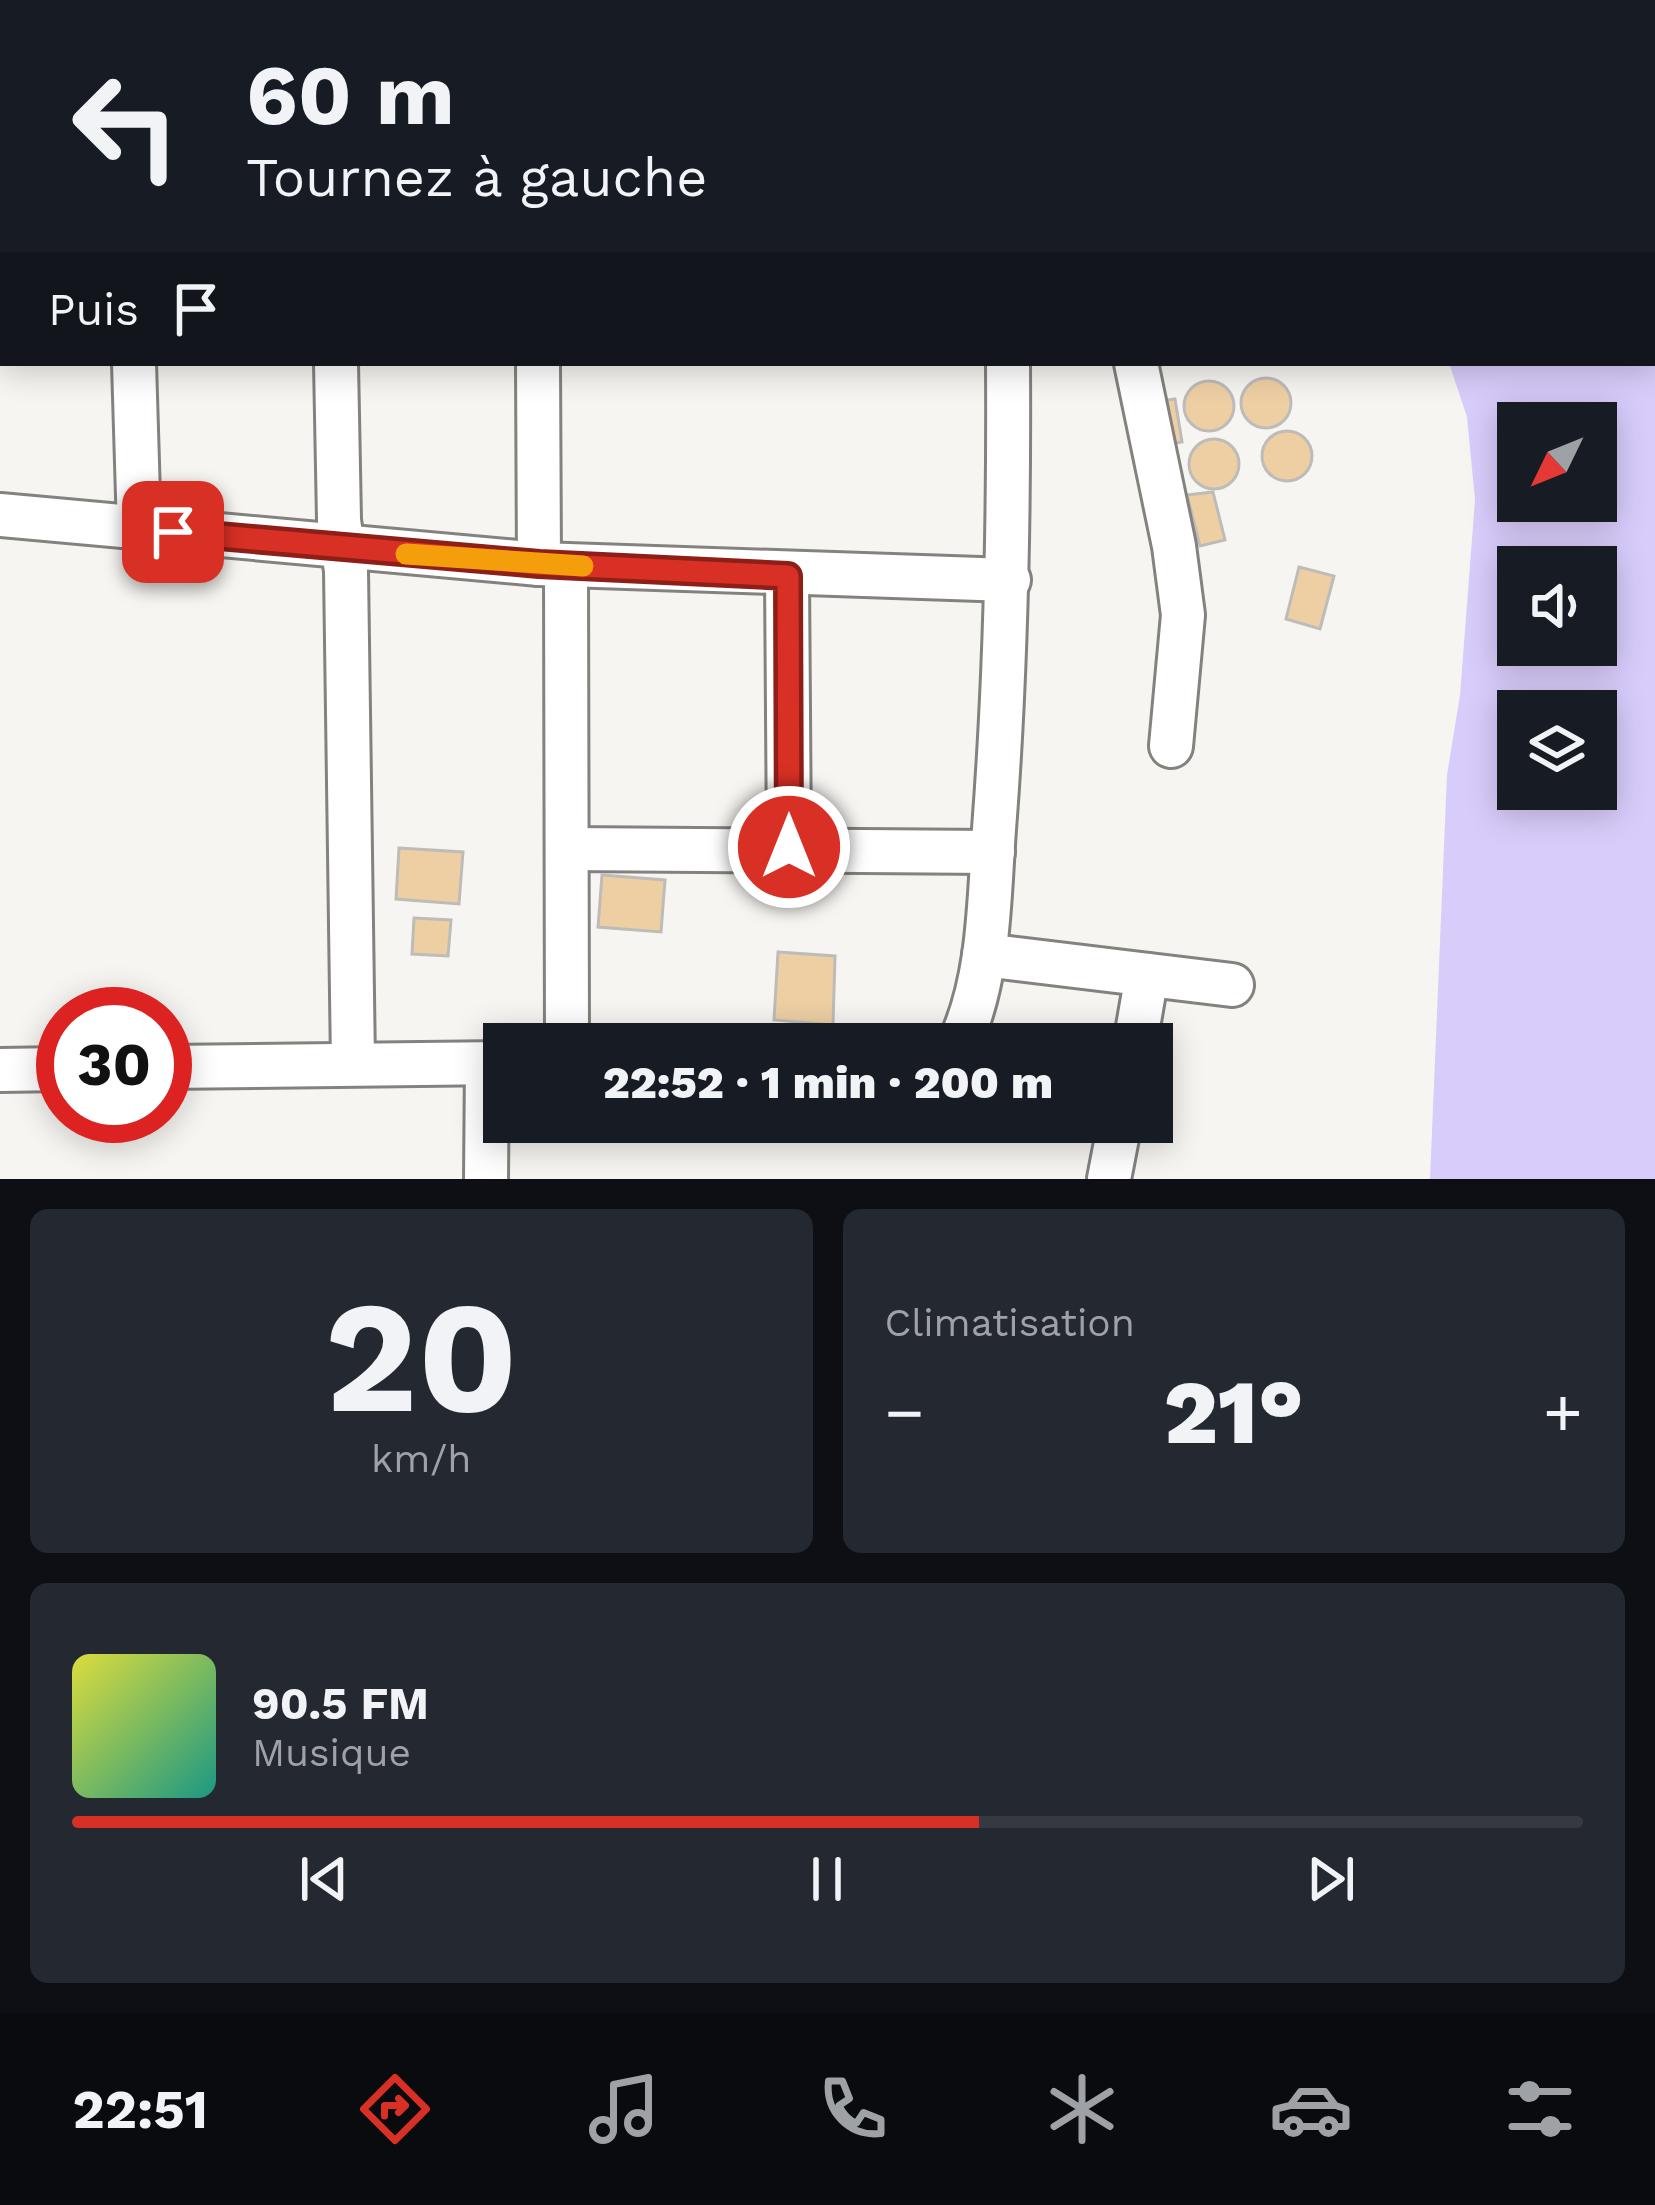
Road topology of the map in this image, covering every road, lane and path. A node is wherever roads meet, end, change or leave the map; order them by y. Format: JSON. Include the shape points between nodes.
{"nodes":[{"id":1,"x":134,"y":366,"type":"edge"},
{"id":2,"x":335,"y":366,"type":"edge"},
{"id":3,"x":538,"y":366,"type":"edge"},
{"id":4,"x":1008,"y":366,"type":"edge"},
{"id":5,"x":1137,"y":366,"type":"edge"},
{"id":6,"x":0,"y":515,"type":"edge"},
{"id":7,"x":139,"y":529,"type":"junction"},
{"id":8,"x":344,"y":549,"type":"junction"},
{"id":9,"x":553,"y":564,"type":"junction"},
{"id":10,"x":788,"y":576,"type":"junction"},
{"id":11,"x":1009,"y":580,"type":"junction"},
{"id":12,"x":1172,"y":746,"type":"dead end"},
{"id":13,"x":789,"y":847,"type":"junction"},
{"id":14,"x":568,"y":849,"type":"junction"},
{"id":15,"x":993,"y":852,"type":"junction"},
{"id":16,"x":984,"y":955,"type":"junction"},
{"id":17,"x":1147,"y":975,"type":"junction"},
{"id":18,"x":1232,"y":985,"type":"dead end"},
{"id":19,"x":567,"y":1023,"type":"edge"},
{"id":20,"x":965,"y":1023,"type":"edge"},
{"id":21,"x":1139,"y":1023,"type":"edge"},
{"id":22,"x":483,"y":1063,"type":"edge"},
{"id":23,"x":353,"y":1064,"type":"junction"},
{"id":24,"x":192,"y":1067,"type":"edge"},
{"id":25,"x":36,"y":1069,"type":"edge"},
{"id":26,"x":0,"y":1070,"type":"edge"},
{"id":27,"x":489,"y":1143,"type":"edge"},
{"id":28,"x":1116,"y":1143,"type":"edge"},
{"id":29,"x":486,"y":1179,"type":"edge"},
{"id":30,"x":1108,"y":1179,"type":"edge"}],
"edges":[{"from":1,"to":7,"type":"street"},
{"from":2,"to":8,"type":"street"},
{"from":3,"to":9,"type":"street"},
{"from":4,"to":11,"type":"street"},
{"from":5,"to":12,"type":"street","via":[[1183,616]]},
{"from":6,"to":7,"type":"street"},
{"from":7,"to":8,"type":"street"},
{"from":8,"to":9,"type":"street"},
{"from":8,"to":23,"type":"street"},
{"from":9,"to":10,"type":"street"},
{"from":9,"to":14,"type":"street"},
{"from":10,"to":11,"type":"street"},
{"from":10,"to":13,"type":"street"},
{"from":11,"to":15,"type":"street"},
{"from":13,"to":14,"type":"street"},
{"from":13,"to":15,"type":"street"},
{"from":14,"to":19,"type":"street"},
{"from":15,"to":16,"type":"street"},
{"from":16,"to":17,"type":"street"},
{"from":16,"to":20,"type":"street"},
{"from":17,"to":18,"type":"street"},
{"from":17,"to":21,"type":"street"},
{"from":22,"to":23,"type":"street"},
{"from":23,"to":24,"type":"street"},
{"from":25,"to":26,"type":"street"},
{"from":27,"to":29,"type":"street"},
{"from":28,"to":30,"type":"street"}]}
